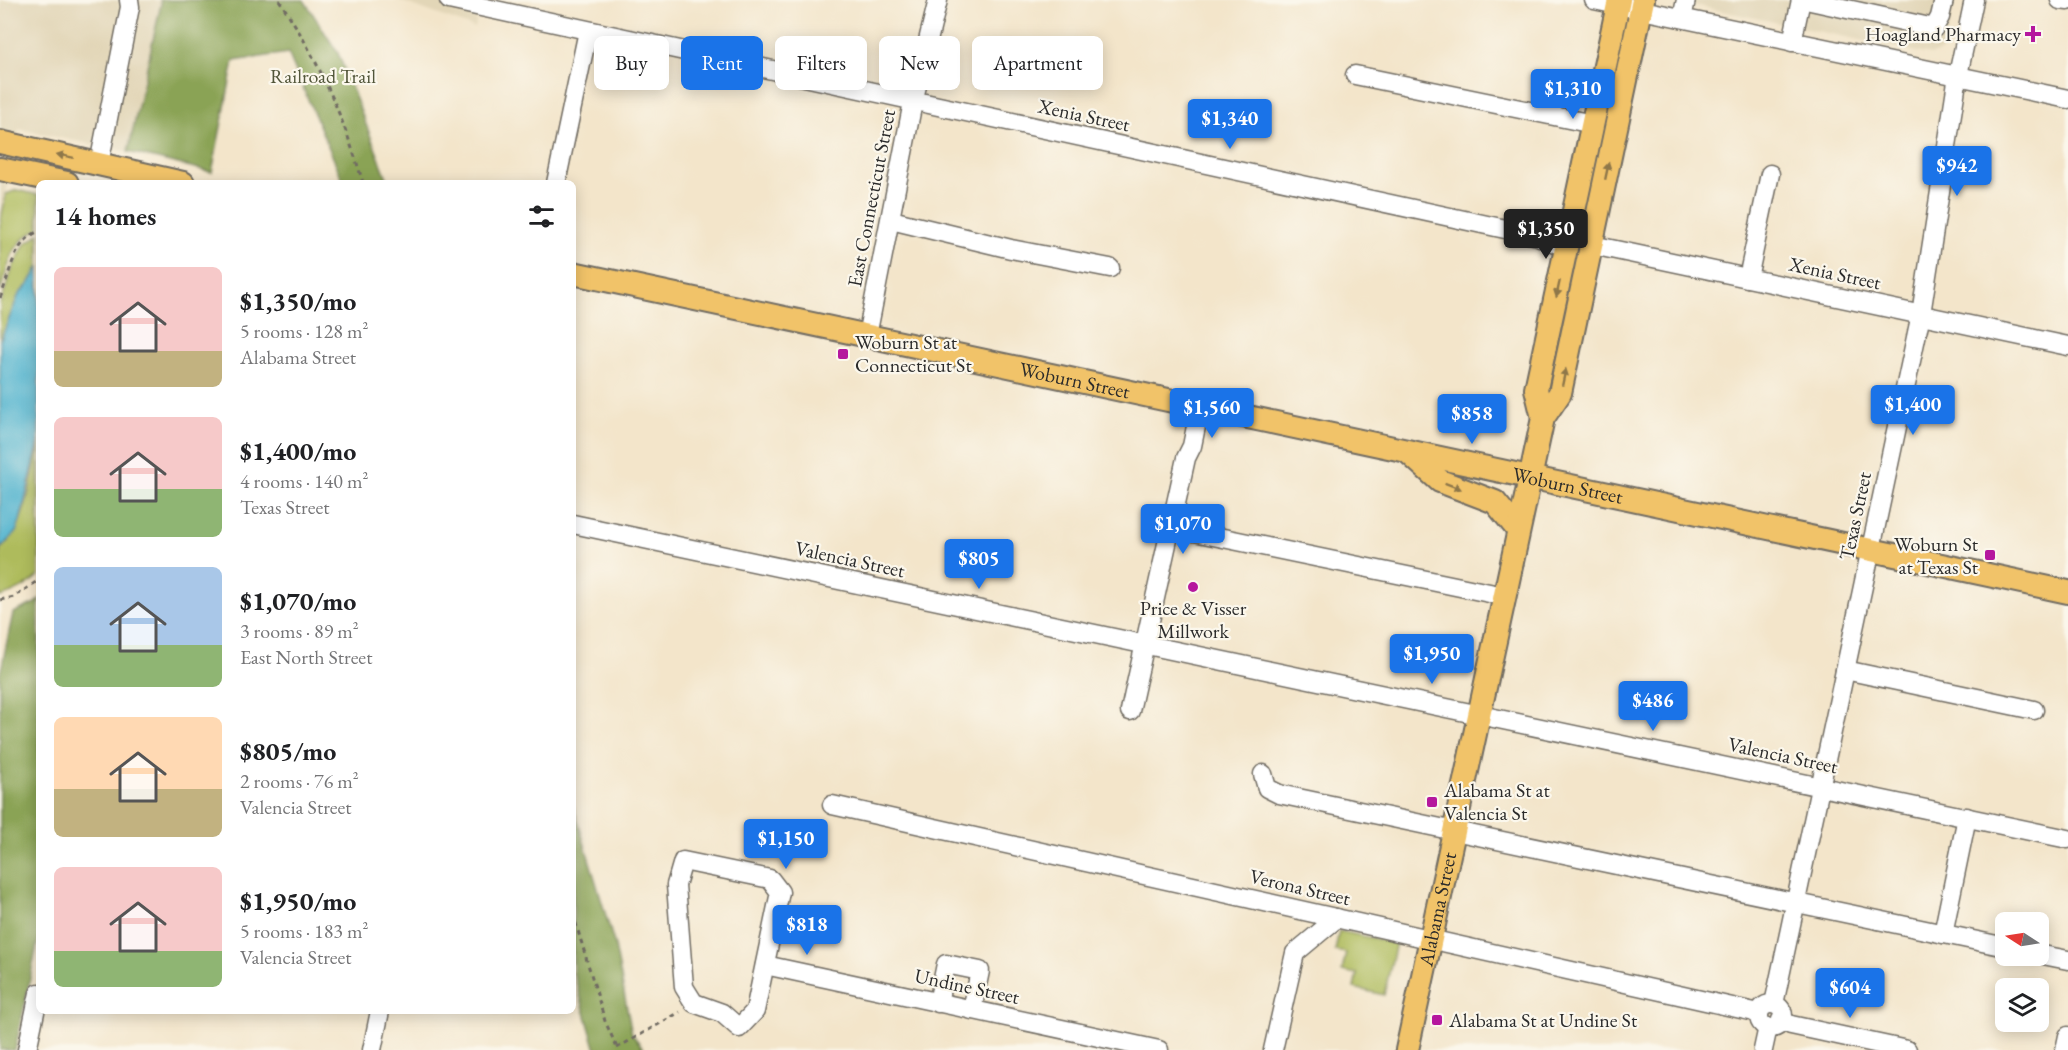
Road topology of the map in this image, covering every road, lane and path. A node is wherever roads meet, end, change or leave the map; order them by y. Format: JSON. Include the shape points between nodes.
{"nodes":[{"id":1,"x":129,"y":0,"type":"edge"},
{"id":2,"x":279,"y":0,"type":"edge"},
{"id":3,"x":449,"y":0,"type":"edge"},
{"id":4,"x":938,"y":0,"type":"edge"},
{"id":5,"x":1594,"y":0,"type":"edge"},
{"id":6,"x":1686,"y":0,"type":"edge"},
{"id":7,"x":1801,"y":0,"type":"edge"},
{"id":8,"x":1806,"y":0,"type":"edge"},
{"id":9,"x":1974,"y":0,"type":"edge"},
{"id":10,"x":2060,"y":0,"type":"edge"},
{"id":11,"x":2068,"y":1,"type":"edge"},
{"id":12,"x":1619,"y":3,"type":"edge"},
{"id":13,"x":1642,"y":5,"type":"edge"},
{"id":14,"x":1942,"y":9,"type":"edge"},
{"id":15,"x":1682,"y":18,"type":"junction"},
{"id":16,"x":1969,"y":23,"type":"junction"},
{"id":17,"x":588,"y":31,"type":"junction"},
{"id":18,"x":1792,"y":42,"type":"junction"},
{"id":19,"x":1355,"y":75,"type":"dead end"},
{"id":20,"x":1958,"y":75,"type":"junction"},
{"id":21,"x":2068,"y":99,"type":"edge"},
{"id":22,"x":913,"y":102,"type":"junction"},
{"id":23,"x":1593,"y":124,"type":"junction"},
{"id":24,"x":0,"y":142,"type":"edge"},
{"id":25,"x":99,"y":164,"type":"junction"},
{"id":26,"x":0,"y":169,"type":"edge"},
{"id":27,"x":1770,"y":174,"type":"dead end"},
{"id":28,"x":53,"y":180,"type":"edge"},
{"id":29,"x":170,"y":180,"type":"edge"},
{"id":30,"x":362,"y":180,"type":"edge"},
{"id":31,"x":557,"y":180,"type":"edge"},
{"id":32,"x":891,"y":219,"type":"junction"},
{"id":33,"x":36,"y":232,"type":"edge"},
{"id":34,"x":1592,"y":245,"type":"junction"},
{"id":35,"x":1566,"y":248,"type":"junction"},
{"id":36,"x":1110,"y":268,"type":"dead end"},
{"id":37,"x":576,"y":274,"type":"edge"},
{"id":38,"x":1748,"y":278,"type":"junction"},
{"id":39,"x":0,"y":297,"type":"edge"},
{"id":40,"x":1921,"y":314,"type":"junction"},
{"id":41,"x":867,"y":336,"type":"junction"},
{"id":42,"x":2068,"y":346,"type":"edge"},
{"id":43,"x":1200,"y":407,"type":"junction"},
{"id":44,"x":1543,"y":418,"type":"junction"},
{"id":45,"x":1406,"y":452,"type":"junction"},
{"id":46,"x":1530,"y":478,"type":"junction"},
{"id":47,"x":576,"y":525,"type":"edge"},
{"id":48,"x":1170,"y":527,"type":"junction"},
{"id":49,"x":1518,"y":530,"type":"junction"},
{"id":50,"x":1870,"y":550,"type":"junction"},
{"id":51,"x":36,"y":582,"type":"edge"},
{"id":52,"x":2068,"y":592,"type":"edge"},
{"id":53,"x":1504,"y":596,"type":"junction"},
{"id":54,"x":0,"y":600,"type":"edge"},
{"id":55,"x":1145,"y":644,"type":"junction"},
{"id":56,"x":1845,"y":670,"type":"junction"},
{"id":57,"x":2034,"y":710,"type":"dead end"},
{"id":58,"x":1131,"y":711,"type":"dead end"},
{"id":59,"x":1479,"y":713,"type":"junction"},
{"id":60,"x":1263,"y":774,"type":"dead end"},
{"id":61,"x":1820,"y":786,"type":"junction"},
{"id":62,"x":832,"y":805,"type":"dead end"},
{"id":63,"x":1967,"y":817,"type":"junction"},
{"id":64,"x":1454,"y":832,"type":"junction"},
{"id":65,"x":2068,"y":839,"type":"edge"},
{"id":66,"x":1795,"y":903,"type":"junction"},
{"id":67,"x":1336,"y":918,"type":"junction"},
{"id":68,"x":576,"y":929,"type":"edge"},
{"id":69,"x":1943,"y":934,"type":"junction"},
{"id":70,"x":1430,"y":939,"type":"junction"},
{"id":71,"x":1995,"y":945,"type":"edge"},
{"id":72,"x":2049,"y":956,"type":"edge"},
{"id":73,"x":2068,"y":960,"type":"edge"},
{"id":74,"x":765,"y":965,"type":"junction"},
{"id":75,"x":694,"y":1003,"type":"junction"},
{"id":76,"x":938,"y":1003,"type":"junction"},
{"id":77,"x":36,"y":1007,"type":"edge"},
{"id":78,"x":972,"y":1010,"type":"junction"},
{"id":79,"x":379,"y":1014,"type":"edge"},
{"id":80,"x":1771,"y":1016,"type":"junction"},
{"id":81,"x":2068,"y":1036,"type":"edge"},
{"id":82,"x":617,"y":1049,"type":"edge"},
{"id":83,"x":27,"y":1050,"type":"edge"},
{"id":84,"x":372,"y":1050,"type":"edge"},
{"id":85,"x":1160,"y":1050,"type":"edge"},
{"id":86,"x":1272,"y":1050,"type":"edge"},
{"id":87,"x":1407,"y":1050,"type":"edge"},
{"id":88,"x":1763,"y":1050,"type":"edge"},
{"id":89,"x":1907,"y":1050,"type":"edge"},
{"id":90,"x":2065,"y":1050,"type":"edge"}],
"edges":[{"from":1,"to":25,"type":"street"},
{"from":2,"to":30,"type":"path","via":[[310,48],[333,97]]},
{"from":3,"to":17,"type":"street","name":"Xenia Street"},
{"from":4,"to":22,"type":"street","name":"East Connecticut Street"},
{"from":5,"to":12,"type":"street"},
{"from":6,"to":15,"type":"street"},
{"from":7,"to":18,"type":"street"},
{"from":8,"to":14,"type":"street","via":[[1934,28]]},
{"from":9,"to":16,"type":"street","name":"Texas Street"},
{"from":10,"to":11,"type":"street"},
{"from":12,"to":13,"type":"street"},
{"from":12,"to":23,"type":"main road","name":"Alabama Street"},
{"from":13,"to":15,"type":"street"},
{"from":34,"to":13,"type":"main road","name":"Alabama Street","one_way":true},
{"from":14,"to":16,"type":"street"},
{"from":15,"to":18,"type":"street"},
{"from":16,"to":20,"type":"street","name":"Texas Street"},
{"from":17,"to":22,"type":"street","name":"Xenia Street"},
{"from":17,"to":31,"type":"street"},
{"from":18,"to":20,"type":"street"},
{"from":19,"to":23,"type":"street"},
{"from":20,"to":21,"type":"street"},
{"from":20,"to":40,"type":"street","name":"Texas Street"},
{"from":22,"to":32,"type":"street","name":"East Connecticut Street"},
{"from":22,"to":35,"type":"street","name":"Xenia Street","via":[[1538,236]]},
{"from":23,"to":35,"type":"main road","name":"Alabama Street"},
{"from":25,"to":24,"type":"main road","one_way":true},
{"from":25,"to":29,"type":"main road"},
{"from":26,"to":28,"type":"main road"},
{"from":27,"to":38,"type":"street"},
{"from":32,"to":36,"type":"street","via":[[1011,249]]},
{"from":32,"to":41,"type":"street","name":"East Connecticut Street"},
{"from":33,"to":39,"type":"path","via":[[15,254]]},
{"from":34,"to":38,"type":"street","name":"Xenia Street"},
{"from":44,"to":34,"type":"main road","name":"Alabama Street","one_way":true,"via":[[1560,393]]},
{"from":35,"to":44,"type":"main road","name":"Alabama Street","one_way":true,"via":[[1536,389]]},
{"from":37,"to":41,"type":"main road","name":"Woburn Street"},
{"from":38,"to":40,"type":"street","name":"Xenia Street"},
{"from":40,"to":42,"type":"street","name":"Xenia Street"},
{"from":40,"to":50,"type":"street","name":"Texas Street"},
{"from":41,"to":43,"type":"main road","name":"Woburn Street"},
{"from":43,"to":45,"type":"main road","name":"Woburn Street"},
{"from":43,"to":48,"type":"street"},
{"from":44,"to":46,"type":"main road","name":"Alabama Street"},
{"from":45,"to":46,"type":"main road","name":"Woburn Street"},
{"from":45,"to":49,"type":"main road","one_way":true,"via":[[1440,481],[1495,502]]},
{"from":46,"to":49,"type":"main road","name":"Alabama Street"},
{"from":46,"to":50,"type":"main road","name":"Woburn Street"},
{"from":47,"to":55,"type":"street","name":"Valencia Street"},
{"from":48,"to":53,"type":"street"},
{"from":48,"to":55,"type":"street"},
{"from":49,"to":53,"type":"main road","name":"Alabama Street"},
{"from":50,"to":52,"type":"main road","name":"Woburn Street"},
{"from":50,"to":56,"type":"street","name":"Texas Street"},
{"from":51,"to":54,"type":"path","via":[[14,597]]},
{"from":53,"to":59,"type":"main road","name":"Alabama Street"},
{"from":55,"to":58,"type":"street"},
{"from":55,"to":59,"type":"street","name":"Valencia Street"},
{"from":56,"to":57,"type":"street"},
{"from":56,"to":61,"type":"street","name":"Texas Street"},
{"from":59,"to":61,"type":"street","name":"Valencia Street"},
{"from":59,"to":64,"type":"main road","name":"Alabama Street"},
{"from":60,"to":64,"type":"street","via":[[1267,788],[1279,794]]},
{"from":61,"to":63,"type":"street","name":"Valencia Street"},
{"from":61,"to":66,"type":"street","name":"Texas Street"},
{"from":62,"to":67,"type":"street","name":"Verona Street"},
{"from":63,"to":65,"type":"street","name":"Valencia Street"},
{"from":63,"to":69,"type":"street"},
{"from":64,"to":66,"type":"street"},
{"from":64,"to":70,"type":"main road","name":"Alabama Street"},
{"from":66,"to":69,"type":"street"},
{"from":66,"to":80,"type":"street","name":"Texas Street"},
{"from":67,"to":70,"type":"street","name":"Verona Street"},
{"from":67,"to":86,"type":"street","via":[[1295,953]]},
{"from":68,"to":82,"type":"path","via":[[604,1021]]},
{"from":69,"to":71,"type":"street"},
{"from":70,"to":80,"type":"street","name":"Verona Street"},
{"from":70,"to":87,"type":"main road","name":"Alabama Street"},
{"from":72,"to":73,"type":"street"},
{"from":74,"to":75,"type":"street","via":[[755,1011],[739,1028],[722,1013]]},
{"from":74,"to":75,"type":"street","via":[[780,892],[770,879],[683,861],[676,885],[683,976],[684,987]]},
{"from":74,"to":76,"type":"street","name":"Undine Street"},
{"from":75,"to":82,"type":"path"},
{"from":76,"to":78,"type":"street","name":"Undine Street"},
{"from":76,"to":78,"type":"street","via":[[946,964],[980,971]]},
{"from":77,"to":83,"type":"street"},
{"from":78,"to":85,"type":"street","name":"Undine Street"},
{"from":79,"to":84,"type":"street"},
{"from":80,"to":88,"type":"street","name":"Texas Street"},
{"from":80,"to":89,"type":"street","name":"Verona Street","via":[[1791,1025]]},
{"from":81,"to":90,"type":"street"}]}
